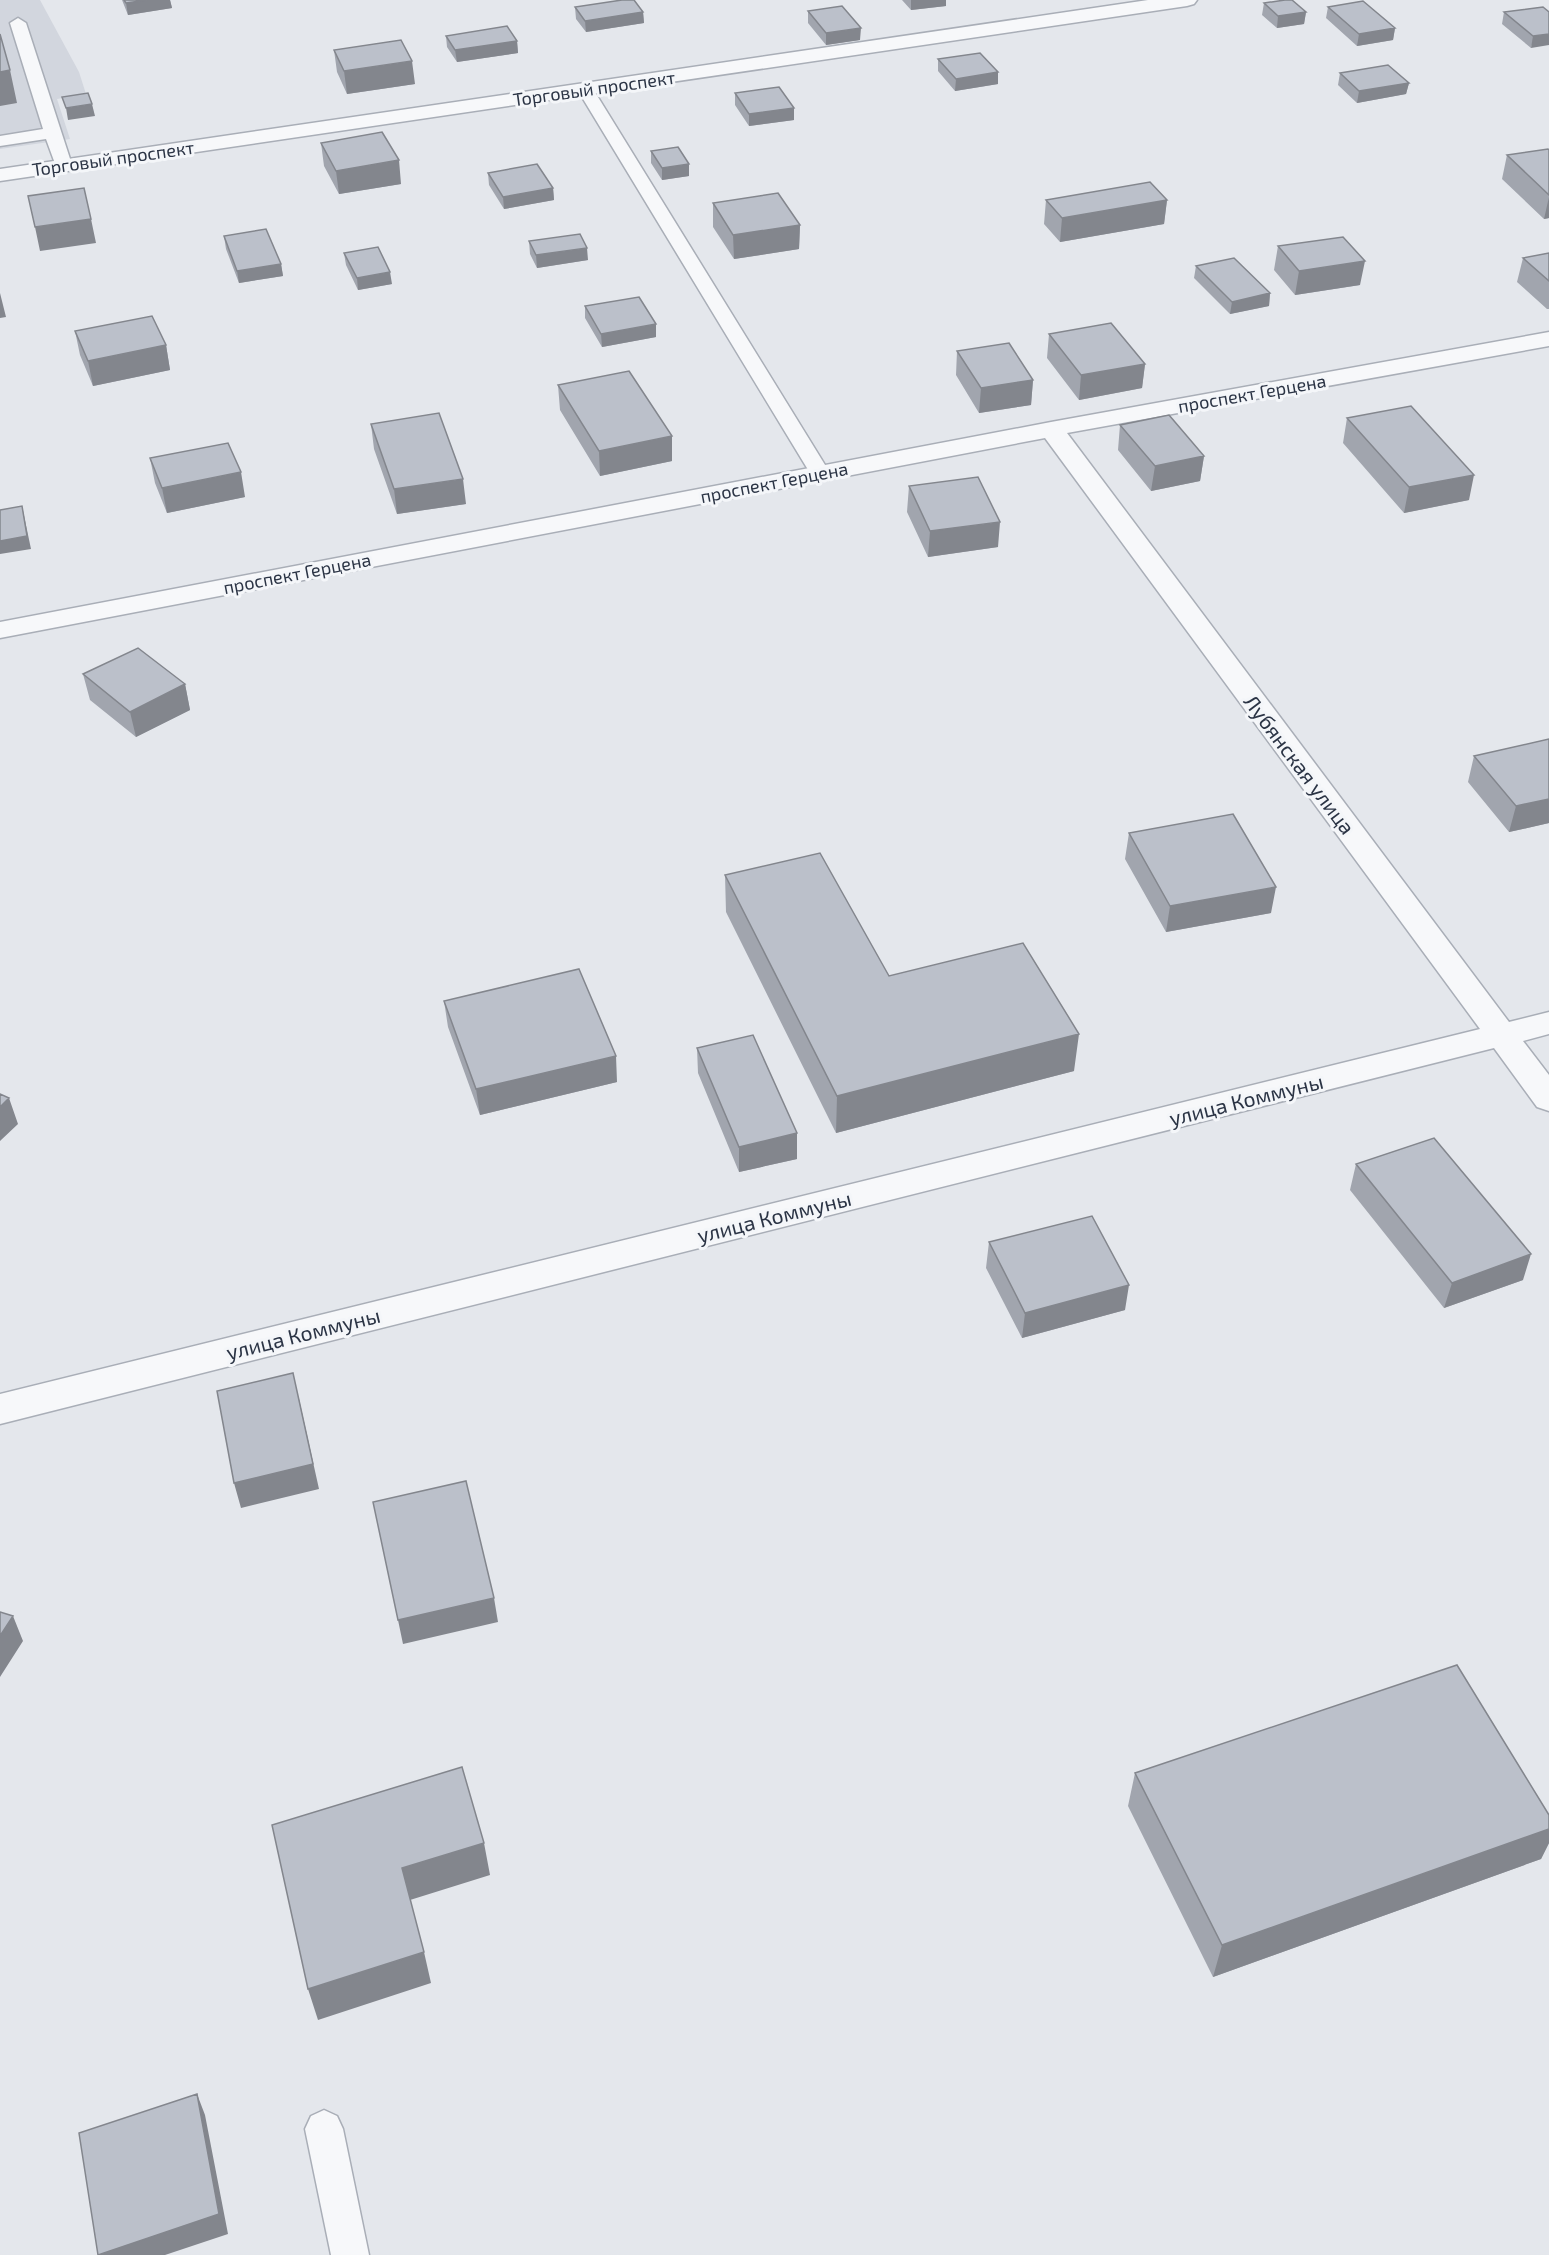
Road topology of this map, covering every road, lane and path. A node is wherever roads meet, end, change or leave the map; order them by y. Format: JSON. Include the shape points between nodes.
{"nodes":[{"id":1,"x":1187,"y":0,"type":"edge"},
{"id":2,"x":18,"y":23,"type":"dead end"},
{"id":3,"x":585,"y":89,"type":"junction"},
{"id":4,"x":52,"y":133,"type":"junction"},
{"id":5,"x":0,"y":141,"type":"edge"},
{"id":6,"x":63,"y":165,"type":"junction"},
{"id":7,"x":0,"y":175,"type":"edge"},
{"id":8,"x":1549,"y":339,"type":"edge"},
{"id":9,"x":1051,"y":429,"type":"junction"},
{"id":10,"x":820,"y":473,"type":"junction"},
{"id":11,"x":0,"y":630,"type":"edge"},
{"id":12,"x":1549,"y":1023,"type":"edge"},
{"id":13,"x":1502,"y":1035,"type":"junction"},
{"id":14,"x":1549,"y":1099,"type":"edge"},
{"id":15,"x":0,"y":1409,"type":"edge"},
{"id":16,"x":324,"y":2129,"type":"dead end"},
{"id":17,"x":350,"y":2255,"type":"edge"}],
"edges":[{"from":1,"to":3,"type":"street","name":"Торговый проспект"},
{"from":2,"to":4,"type":"lane"},
{"from":3,"to":6,"type":"street","name":"Торговый проспект"},
{"from":3,"to":10,"type":"lane"},
{"from":4,"to":5,"type":"lane"},
{"from":4,"to":6,"type":"lane"},
{"from":6,"to":7,"type":"street","name":"Торговый проспект"},
{"from":8,"to":9,"type":"street","name":"проспект Герцена"},
{"from":9,"to":10,"type":"street","name":"проспект Герцена"},
{"from":9,"to":13,"type":"street","name":"Лубянская улица"},
{"from":10,"to":11,"type":"street","name":"проспект Герцена"},
{"from":12,"to":13,"type":"street","name":"улица Коммуны"},
{"from":13,"to":14,"type":"street","name":"Лубянская улица"},
{"from":13,"to":15,"type":"street","name":"улица Коммуны"},
{"from":16,"to":17,"type":"lane"}]}
